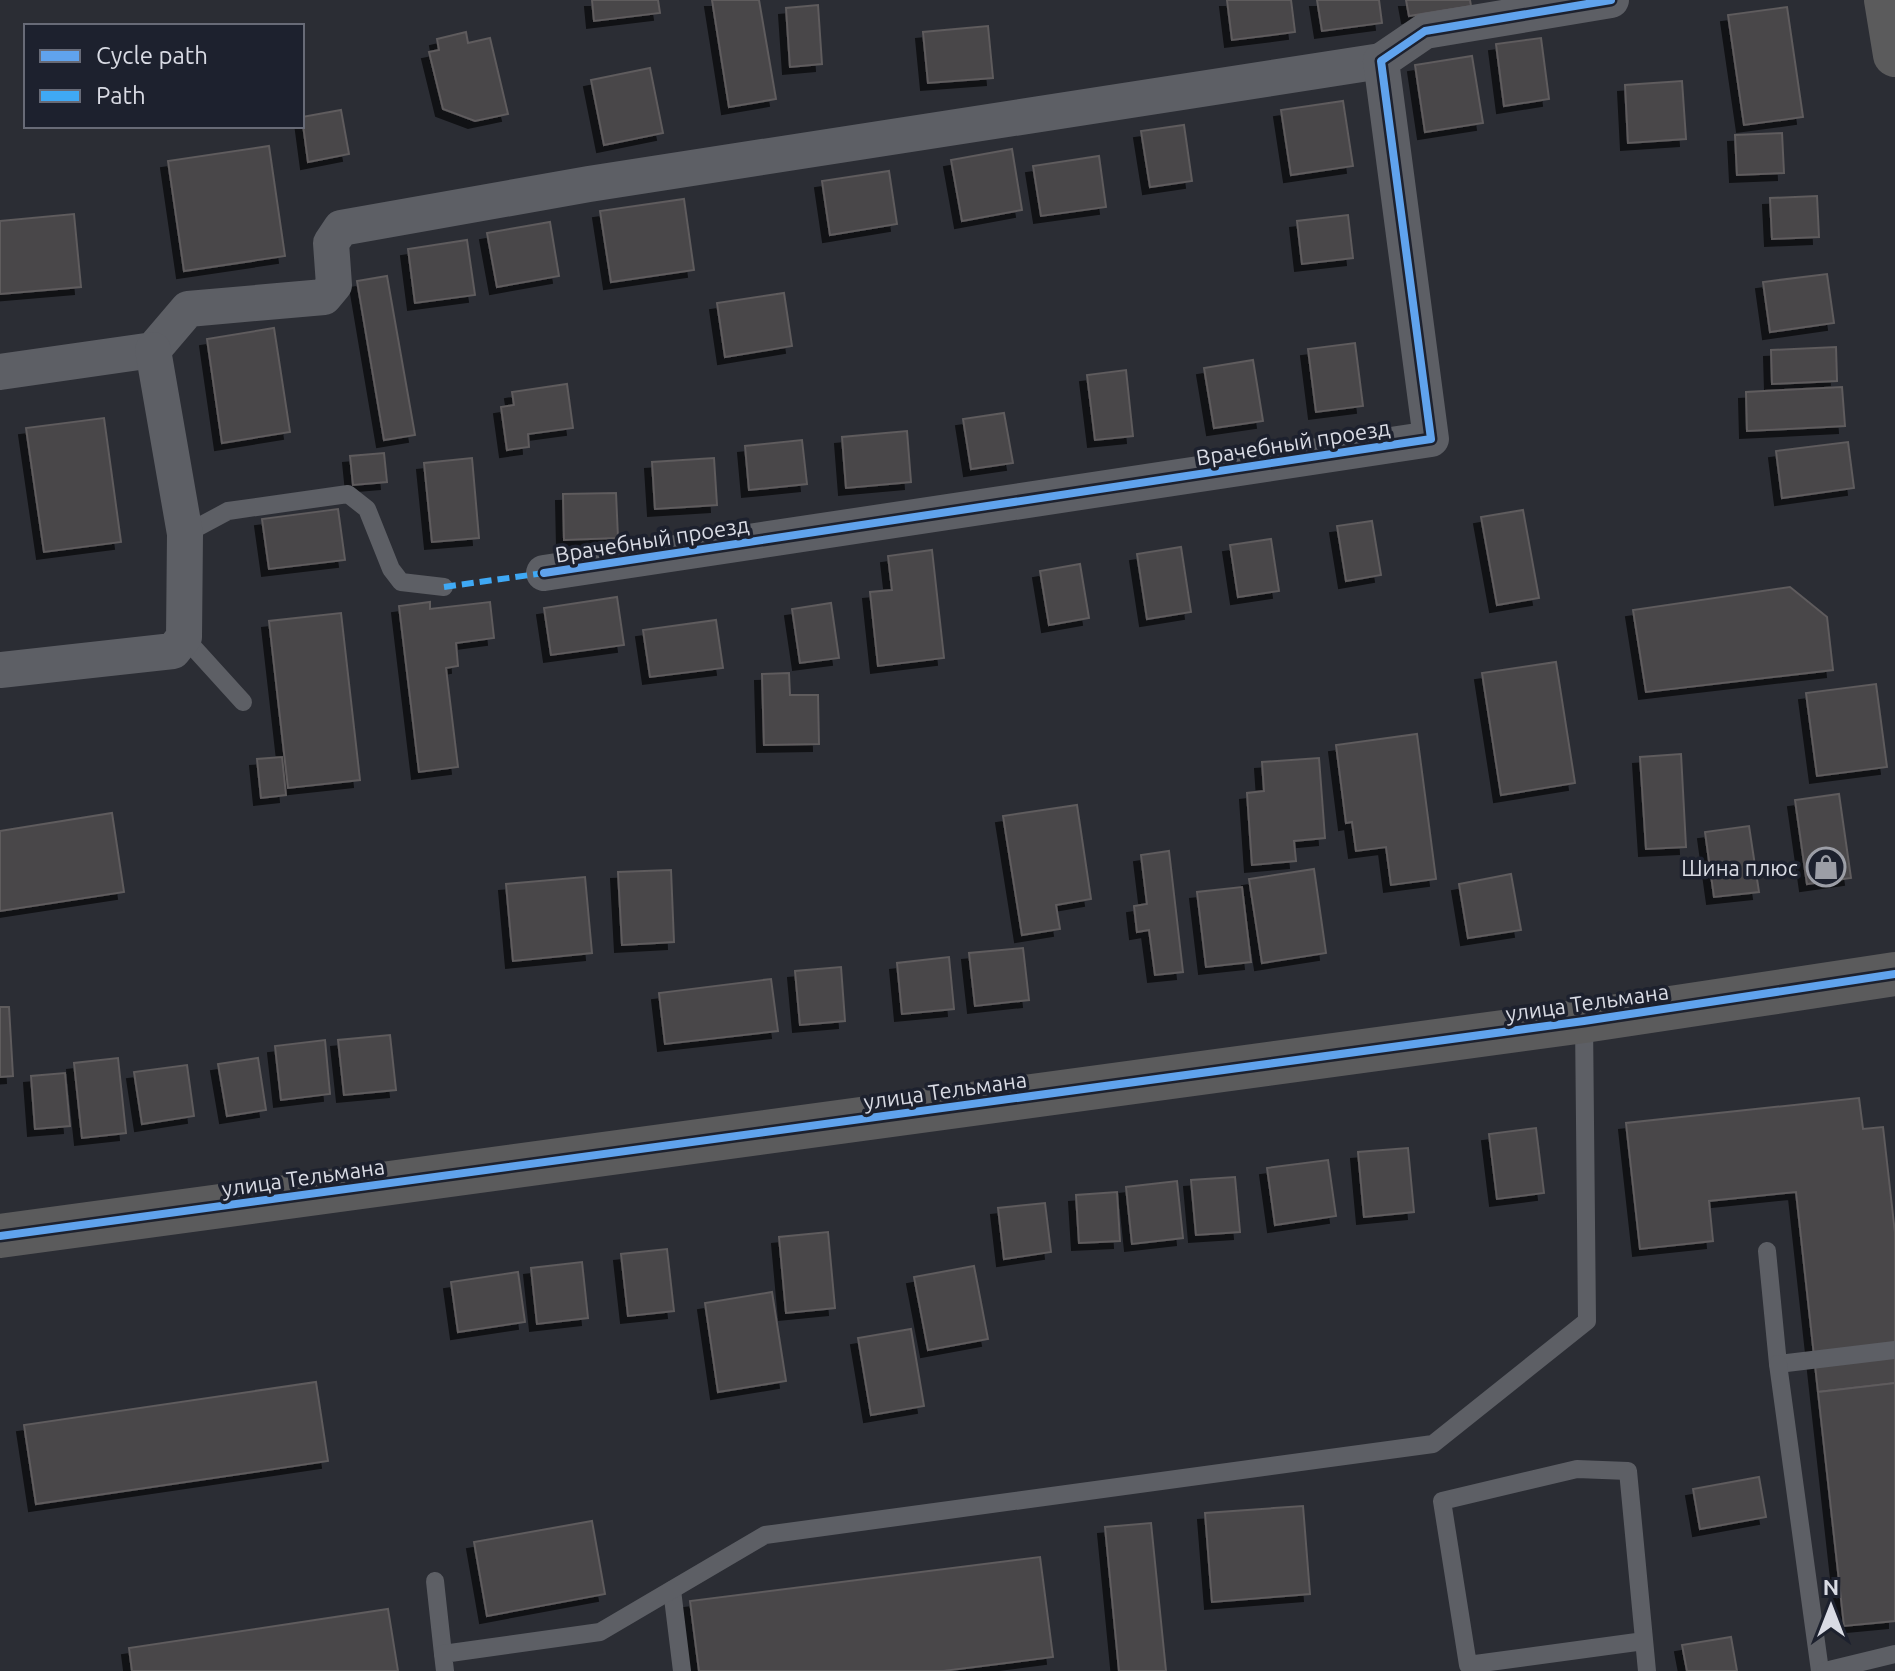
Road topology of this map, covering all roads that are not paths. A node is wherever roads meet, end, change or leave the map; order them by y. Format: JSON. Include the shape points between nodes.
{"nodes":[{"id":1,"x":1611,"y":0,"type":"edge"},
{"id":2,"x":1886,"y":0,"type":"edge"},
{"id":3,"x":1895,"y":55,"type":"edge"},
{"id":4,"x":1381,"y":61,"type":"junction"},
{"id":5,"x":153,"y":350,"type":"junction"},
{"id":6,"x":0,"y":372,"type":"edge"},
{"id":7,"x":185,"y":534,"type":"junction"},
{"id":8,"x":544,"y":573,"type":"dead end"},
{"id":9,"x":444,"y":587,"type":"dead end"},
{"id":10,"x":184,"y":637,"type":"junction"},
{"id":11,"x":0,"y":670,"type":"edge"},
{"id":12,"x":243,"y":702,"type":"dead end"},
{"id":13,"x":1895,"y":974,"type":"edge"},
{"id":14,"x":1584,"y":1021,"type":"junction"},
{"id":15,"x":0,"y":1236,"type":"edge"},
{"id":16,"x":1767,"y":1251,"type":"dead end"},
{"id":17,"x":1895,"y":1350,"type":"edge"},
{"id":18,"x":1778,"y":1364,"type":"junction"},
{"id":19,"x":435,"y":1581,"type":"dead end"},
{"id":20,"x":672,"y":1590,"type":"junction"},
{"id":21,"x":1644,"y":1641,"type":"junction"},
{"id":22,"x":1895,"y":1654,"type":"edge"},
{"id":23,"x":444,"y":1663,"type":"edge"},
{"id":24,"x":682,"y":1671,"type":"edge"},
{"id":25,"x":1647,"y":1671,"type":"edge"},
{"id":26,"x":1822,"y":1671,"type":"edge"}],
"edges":[{"from":1,"to":4,"type":"street","via":[[1425,31]]},
{"from":2,"to":3,"type":"street"},
{"from":4,"to":5,"type":"street","via":[[589,184],[341,228],[331,243],[334,285],[324,297],[188,309]]},
{"from":4,"to":8,"type":"street","name":"Врачебный проезд","via":[[1431,439]]},
{"from":5,"to":6,"type":"street"},
{"from":5,"to":7,"type":"street"},
{"from":7,"to":9,"type":"lane","via":[[228,511],[348,494],[367,509],[401,582]]},
{"from":7,"to":10,"type":"street"},
{"from":10,"to":11,"type":"street","via":[[173,651]]},
{"from":10,"to":12,"type":"lane"},
{"from":13,"to":14,"type":"street","name":"улица Тельмана"},
{"from":14,"to":15,"type":"street","name":"улица Тельмана"},
{"from":14,"to":20,"type":"lane","via":[[1587,1321],[1433,1444],[765,1535]]},
{"from":16,"to":18,"type":"lane"},
{"from":17,"to":18,"type":"lane"},
{"from":18,"to":26,"type":"lane"},
{"from":19,"to":23,"type":"lane"},
{"from":20,"to":23,"type":"lane","via":[[600,1632]]},
{"from":20,"to":24,"type":"lane"},
{"from":21,"to":21,"type":"lane","via":[[1628,1471],[1577,1469],[1442,1501],[1468,1665]]},
{"from":21,"to":25,"type":"lane"},
{"from":22,"to":26,"type":"lane"}]}
